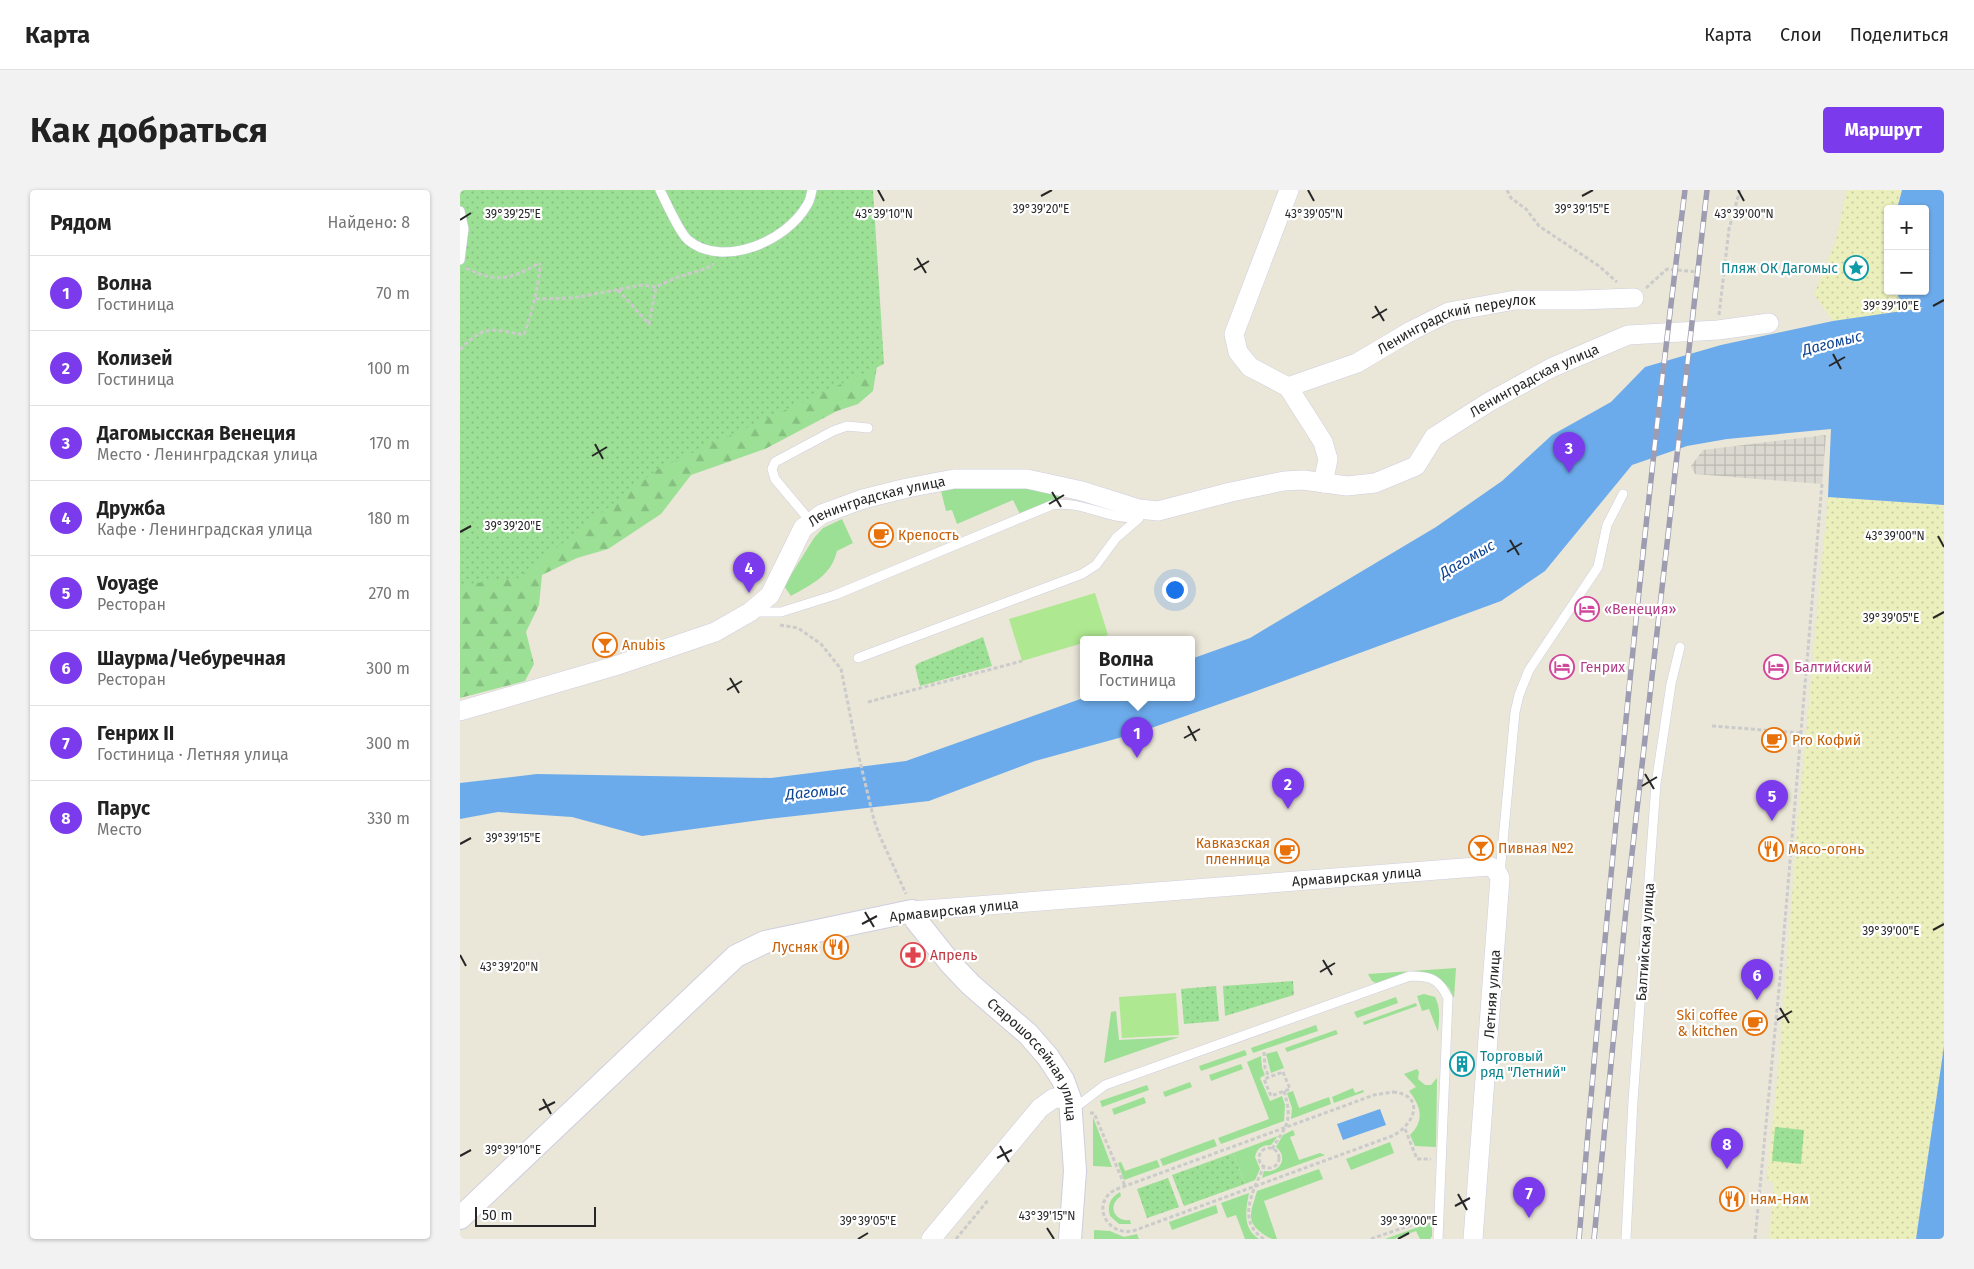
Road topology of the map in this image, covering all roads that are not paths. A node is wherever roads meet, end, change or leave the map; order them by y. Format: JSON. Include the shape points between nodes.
{"nodes":[{"id":1,"x":660,"y":190,"type":"edge"},
{"id":2,"x":812,"y":190,"type":"edge"},
{"id":3,"x":1289,"y":190,"type":"edge"},
{"id":4,"x":460,"y":211,"type":"edge"},
{"id":5,"x":460,"y":260,"type":"edge"},
{"id":6,"x":1634,"y":298,"type":"road end"},
{"id":7,"x":1770,"y":323,"type":"dead end"},
{"id":8,"x":1288,"y":387,"type":"junction"},
{"id":9,"x":868,"y":428,"type":"dead end"},
{"id":10,"x":1323,"y":483,"type":"junction"},
{"id":11,"x":1622,"y":494,"type":"dead end"},
{"id":12,"x":1158,"y":511,"type":"junction"},
{"id":13,"x":1138,"y":518,"type":"junction"},
{"id":14,"x":811,"y":522,"type":"junction"},
{"id":15,"x":750,"y":612,"type":"junction"},
{"id":16,"x":1680,"y":647,"type":"dead end"},
{"id":17,"x":858,"y":658,"type":"dead end"},
{"id":18,"x":460,"y":711,"type":"edge"},
{"id":19,"x":1498,"y":874,"type":"junction"},
{"id":20,"x":911,"y":907,"type":"junction"},
{"id":21,"x":1070,"y":1105,"type":"junction"},
{"id":22,"x":460,"y":1218,"type":"edge"},
{"id":23,"x":931,"y":1239,"type":"edge"},
{"id":24,"x":1070,"y":1239,"type":"edge"},
{"id":25,"x":1438,"y":1239,"type":"edge"},
{"id":26,"x":1473,"y":1239,"type":"edge"},
{"id":27,"x":1626,"y":1239,"type":"edge"}],
"edges":[{"from":1,"to":2,"type":"lane","via":[[687,239],[706,251],[732,253],[766,242],[790,226],[808,204]]},
{"from":3,"to":8,"type":"street","via":[[1234,334],[1238,352],[1250,367]]},
{"from":4,"to":5,"type":"lane","via":[[464,229]]},
{"from":6,"to":8,"type":"street","name":"Ленинградский переулок","via":[[1515,300],[1450,312],[1358,362]]},
{"from":7,"to":10,"type":"street","name":"Ленинградская улица","via":[[1718,330],[1628,335],[1550,368],[1489,402],[1434,437],[1416,466],[1400,474],[1375,483],[1346,486]]},
{"from":8,"to":10,"type":"street","via":[[1323,442],[1328,459]]},
{"from":9,"to":14,"type":"lane","via":[[847,426],[833,431],[775,462],[772,469],[775,479]]},
{"from":10,"to":12,"type":"street","name":"Ленинградская улица","via":[[1284,481]]},
{"from":11,"to":19,"type":"lane","via":[[1607,525],[1598,567],[1529,670],[1518,695]]},
{"from":12,"to":13,"type":"lane"},
{"from":12,"to":14,"type":"street","name":"Ленинградская улица","via":[[1139,509],[1082,491],[1027,479],[954,479],[863,499],[822,514]]},
{"from":13,"to":15,"type":"lane","via":[[1127,519],[1070,505],[1052,505],[835,595],[781,612]]},
{"from":13,"to":17,"type":"lane","via":[[1116,538],[1096,565],[1082,574]]},
{"from":14,"to":15,"type":"street","name":"Ленинградская улица","via":[[803,528],[770,595]]},
{"from":15,"to":18,"type":"street","name":"Ленинградская улица","via":[[715,632],[615,666]]},
{"from":16,"to":27,"type":"lane","name":"Балтийская улица","via":[[1656,784]]},
{"from":19,"to":20,"type":"street","name":"Армавирская улица","via":[[1489,866]]},
{"from":19,"to":26,"type":"street","name":"Летняя улица"},
{"from":20,"to":21,"type":"street","name":"Старошоссейная улица","via":[[921,926],[951,964],[1028,1034],[1048,1057],[1063,1080]]},
{"from":20,"to":22,"type":"street","name":"Армавирская улица","via":[[765,942],[736,956]]},
{"from":21,"to":23,"type":"street","via":[[1054,1098],[1040,1108]]},
{"from":21,"to":24,"type":"street","name":"Старошоссейная улица","via":[[1075,1171]]},
{"from":21,"to":25,"type":"lane","via":[[1105,1085],[1410,976],[1424,976],[1443,987],[1448,998]]}]}
